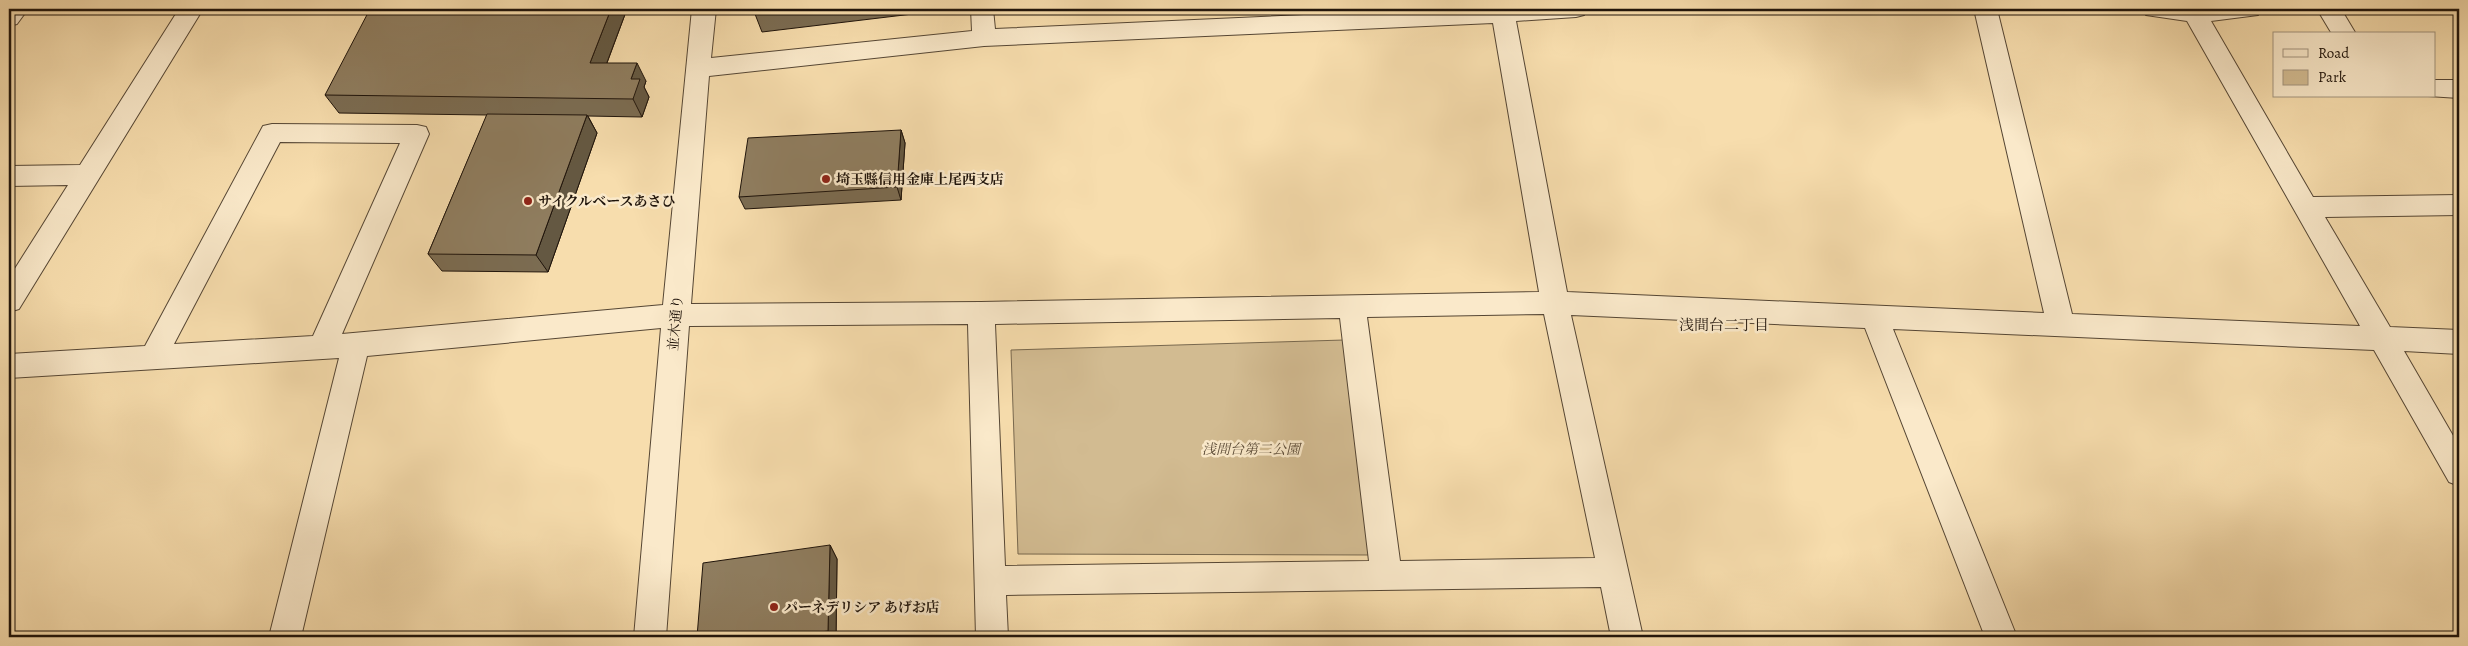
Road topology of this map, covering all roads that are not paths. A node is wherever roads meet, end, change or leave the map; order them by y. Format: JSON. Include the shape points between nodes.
{"nodes":[{"id":1,"x":16,"y":9,"type":"edge"},
{"id":2,"x":191,"y":9,"type":"edge"},
{"id":3,"x":704,"y":9,"type":"edge"},
{"id":4,"x":982,"y":9,"type":"edge"},
{"id":5,"x":1576,"y":9,"type":"edge"},
{"id":6,"x":1986,"y":9,"type":"edge"},
{"id":7,"x":2154,"y":9,"type":"edge"},
{"id":8,"x":2250,"y":9,"type":"edge"},
{"id":9,"x":2329,"y":9,"type":"edge"},
{"id":10,"x":2194,"y":11,"type":"edge"},
{"id":11,"x":1503,"y":12,"type":"edge"},
{"id":12,"x":1250,"y":17,"type":"edge"},
{"id":13,"x":9,"y":18,"type":"edge"},
{"id":14,"x":2343,"y":32,"type":"edge"},
{"id":15,"x":984,"y":38,"type":"junction"},
{"id":16,"x":698,"y":68,"type":"junction"},
{"id":17,"x":2436,"y":89,"type":"edge"},
{"id":18,"x":2459,"y":89,"type":"edge"},
{"id":19,"x":87,"y":175,"type":"junction"},
{"id":20,"x":9,"y":176,"type":"edge"},
{"id":21,"x":2459,"y":205,"type":"edge"},
{"id":22,"x":2307,"y":207,"type":"junction"},
{"id":23,"x":9,"y":301,"type":"edge"},
{"id":24,"x":1555,"y":303,"type":"junction"},
{"id":25,"x":1352,"y":307,"type":"junction"},
{"id":26,"x":981,"y":313,"type":"junction"},
{"id":27,"x":676,"y":315,"type":"junction"},
{"id":28,"x":1875,"y":317,"type":"junction"},
{"id":29,"x":2061,"y":325,"type":"junction"},
{"id":30,"x":2383,"y":338,"type":"junction"},
{"id":31,"x":2459,"y":342,"type":"edge"},
{"id":32,"x":356,"y":345,"type":"junction"},
{"id":33,"x":322,"y":347,"type":"junction"},
{"id":34,"x":153,"y":357,"type":"junction"},
{"id":35,"x":9,"y":366,"type":"edge"},
{"id":36,"x":2459,"y":473,"type":"edge"},
{"id":37,"x":1612,"y":572,"type":"junction"},
{"id":38,"x":1386,"y":575,"type":"junction"},
{"id":39,"x":990,"y":581,"type":"junction"},
{"id":40,"x":285,"y":637,"type":"edge"},
{"id":41,"x":650,"y":637,"type":"edge"},
{"id":42,"x":992,"y":637,"type":"edge"},
{"id":43,"x":1627,"y":637,"type":"edge"},
{"id":44,"x":2001,"y":637,"type":"edge"}],
"edges":[{"from":1,"to":13,"type":"street"},
{"from":2,"to":19,"type":"street"},
{"from":3,"to":16,"type":"street","name":"並木通り"},
{"from":4,"to":15,"type":"street"},
{"from":5,"to":11,"type":"street"},
{"from":6,"to":29,"type":"street"},
{"from":7,"to":10,"type":"street"},
{"from":8,"to":10,"type":"street"},
{"from":9,"to":14,"type":"street"},
{"from":10,"to":22,"type":"street"},
{"from":11,"to":12,"type":"street"},
{"from":11,"to":24,"type":"street"},
{"from":12,"to":15,"type":"street"},
{"from":15,"to":16,"type":"street"},
{"from":16,"to":27,"type":"street","name":"並木通り"},
{"from":17,"to":18,"type":"street"},
{"from":19,"to":20,"type":"street"},
{"from":19,"to":23,"type":"street"},
{"from":21,"to":22,"type":"street"},
{"from":22,"to":30,"type":"street"},
{"from":24,"to":25,"type":"street"},
{"from":24,"to":28,"type":"street"},
{"from":24,"to":37,"type":"street"},
{"from":25,"to":26,"type":"street"},
{"from":25,"to":38,"type":"street"},
{"from":26,"to":27,"type":"street"},
{"from":26,"to":39,"type":"street"},
{"from":27,"to":32,"type":"street"},
{"from":27,"to":41,"type":"street","name":"並木通り"},
{"from":28,"to":29,"type":"street"},
{"from":28,"to":44,"type":"street"},
{"from":29,"to":30,"type":"street"},
{"from":30,"to":31,"type":"street"},
{"from":30,"to":36,"type":"street"},
{"from":32,"to":33,"type":"street"},
{"from":32,"to":40,"type":"street"},
{"from":33,"to":34,"type":"street"},
{"from":33,"to":34,"type":"street","via":[[417,134],[272,133]]},
{"from":34,"to":35,"type":"street"},
{"from":37,"to":38,"type":"street"},
{"from":37,"to":43,"type":"street"},
{"from":38,"to":39,"type":"street"},
{"from":39,"to":42,"type":"street"}]}
